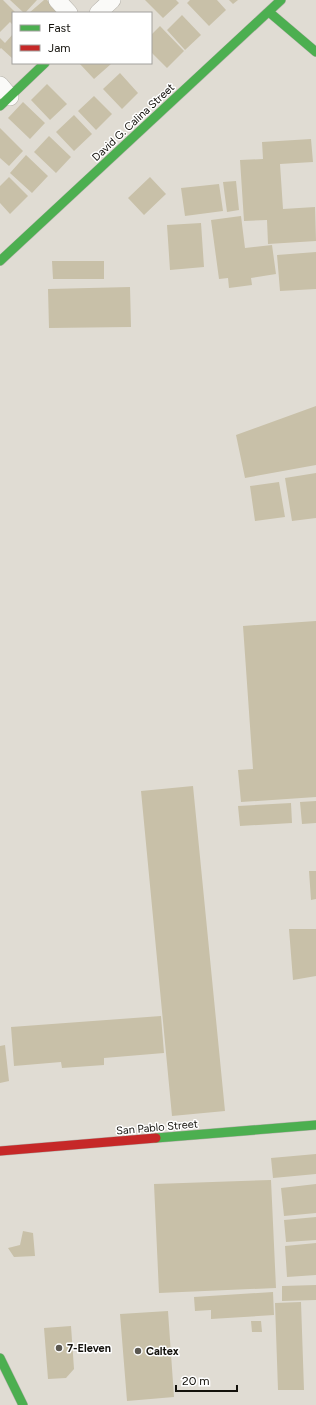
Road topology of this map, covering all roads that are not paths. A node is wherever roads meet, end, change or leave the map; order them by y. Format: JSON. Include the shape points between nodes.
{"nodes":[{"id":1,"x":57,"y":0,"type":"edge"},
{"id":2,"x":112,"y":0,"type":"edge"},
{"id":3,"x":282,"y":0,"type":"edge"},
{"id":4,"x":68,"y":12,"type":"edge"},
{"id":5,"x":99,"y":12,"type":"edge"},
{"id":6,"x":268,"y":12,"type":"junction"},
{"id":7,"x":316,"y":52,"type":"edge"},
{"id":8,"x":44,"y":64,"type":"edge"},
{"id":9,"x":3,"y":96,"type":"edge"},
{"id":10,"x":0,"y":261,"type":"edge"},
{"id":11,"x":316,"y":1125,"type":"edge"},
{"id":12,"x":0,"y":1151,"type":"edge"},
{"id":13,"x":0,"y":1358,"type":"edge"},
{"id":14,"x":23,"y":1405,"type":"edge"}],
"edges":[{"from":1,"to":4,"type":"street"},
{"from":2,"to":5,"type":"street"},
{"from":3,"to":6,"type":"street","name":"David G. Calina Street"},
{"from":6,"to":7,"type":"street"},
{"from":6,"to":10,"type":"street","name":"David G. Calina Street"},
{"from":8,"to":9,"type":"street"},
{"from":11,"to":12,"type":"street","name":"San Pablo Street"},
{"from":13,"to":14,"type":"street"}]}
